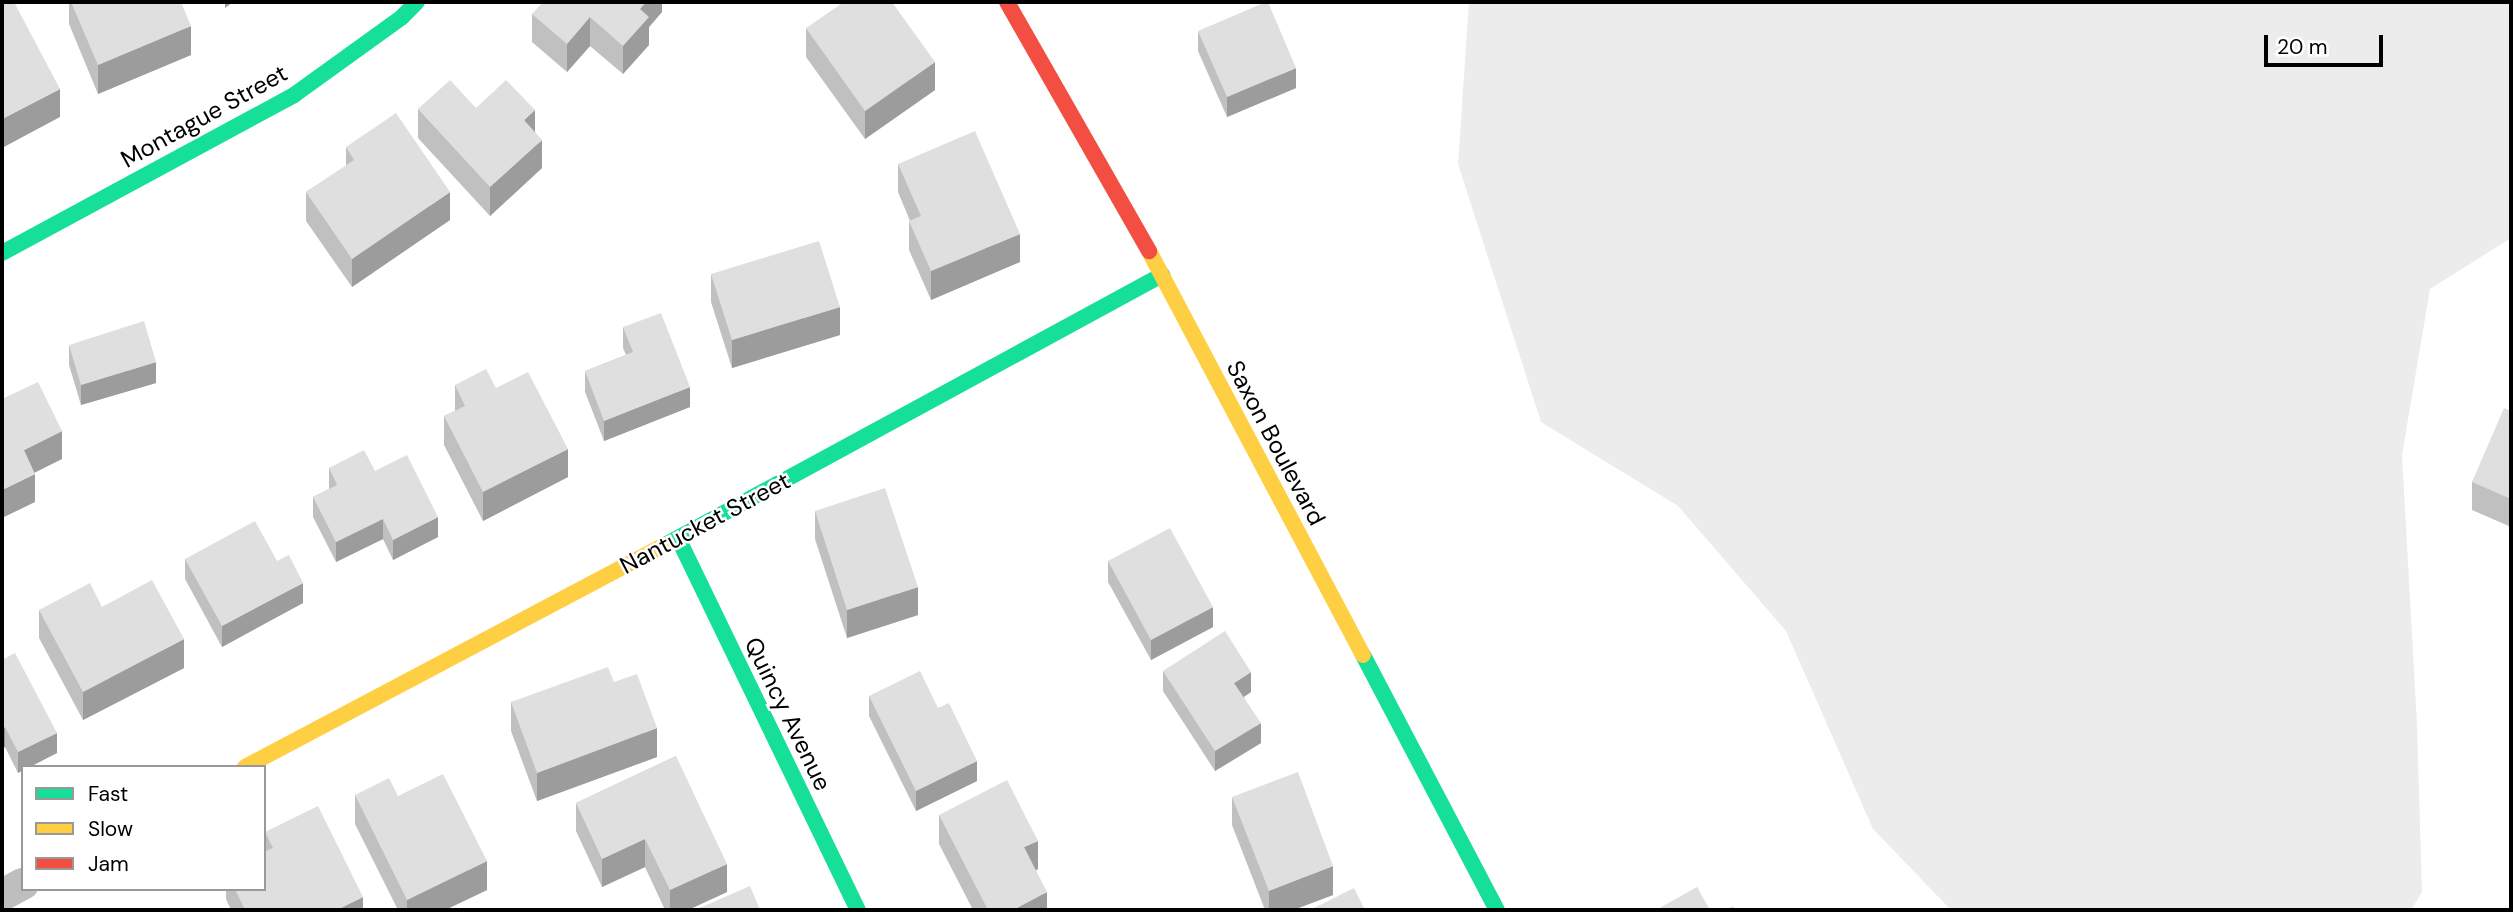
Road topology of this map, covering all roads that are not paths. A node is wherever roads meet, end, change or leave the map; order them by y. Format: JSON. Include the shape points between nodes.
{"nodes":[{"id":1,"x":416,"y":2,"type":"edge"},
{"id":2,"x":1007,"y":2,"type":"edge"},
{"id":3,"x":2,"y":253,"type":"edge"},
{"id":4,"x":1162,"y":275,"type":"junction"},
{"id":5,"x":678,"y":538,"type":"junction"},
{"id":6,"x":249,"y":765,"type":"edge"},
{"id":7,"x":21,"y":885,"type":"edge"},
{"id":8,"x":2,"y":895,"type":"edge"},
{"id":9,"x":858,"y":910,"type":"edge"},
{"id":10,"x":1497,"y":910,"type":"edge"}],
"edges":[{"from":1,"to":3,"type":"street","name":"Montague Street","via":[[294,95]]},
{"from":2,"to":4,"type":"street","name":"Saxon Boulevard"},
{"from":4,"to":5,"type":"street","name":"Nantucket Street"},
{"from":4,"to":10,"type":"street","name":"Saxon Boulevard"},
{"from":5,"to":6,"type":"street","name":"Nantucket Street"},
{"from":5,"to":9,"type":"street","name":"Quincy Avenue"},
{"from":7,"to":8,"type":"street"}]}
